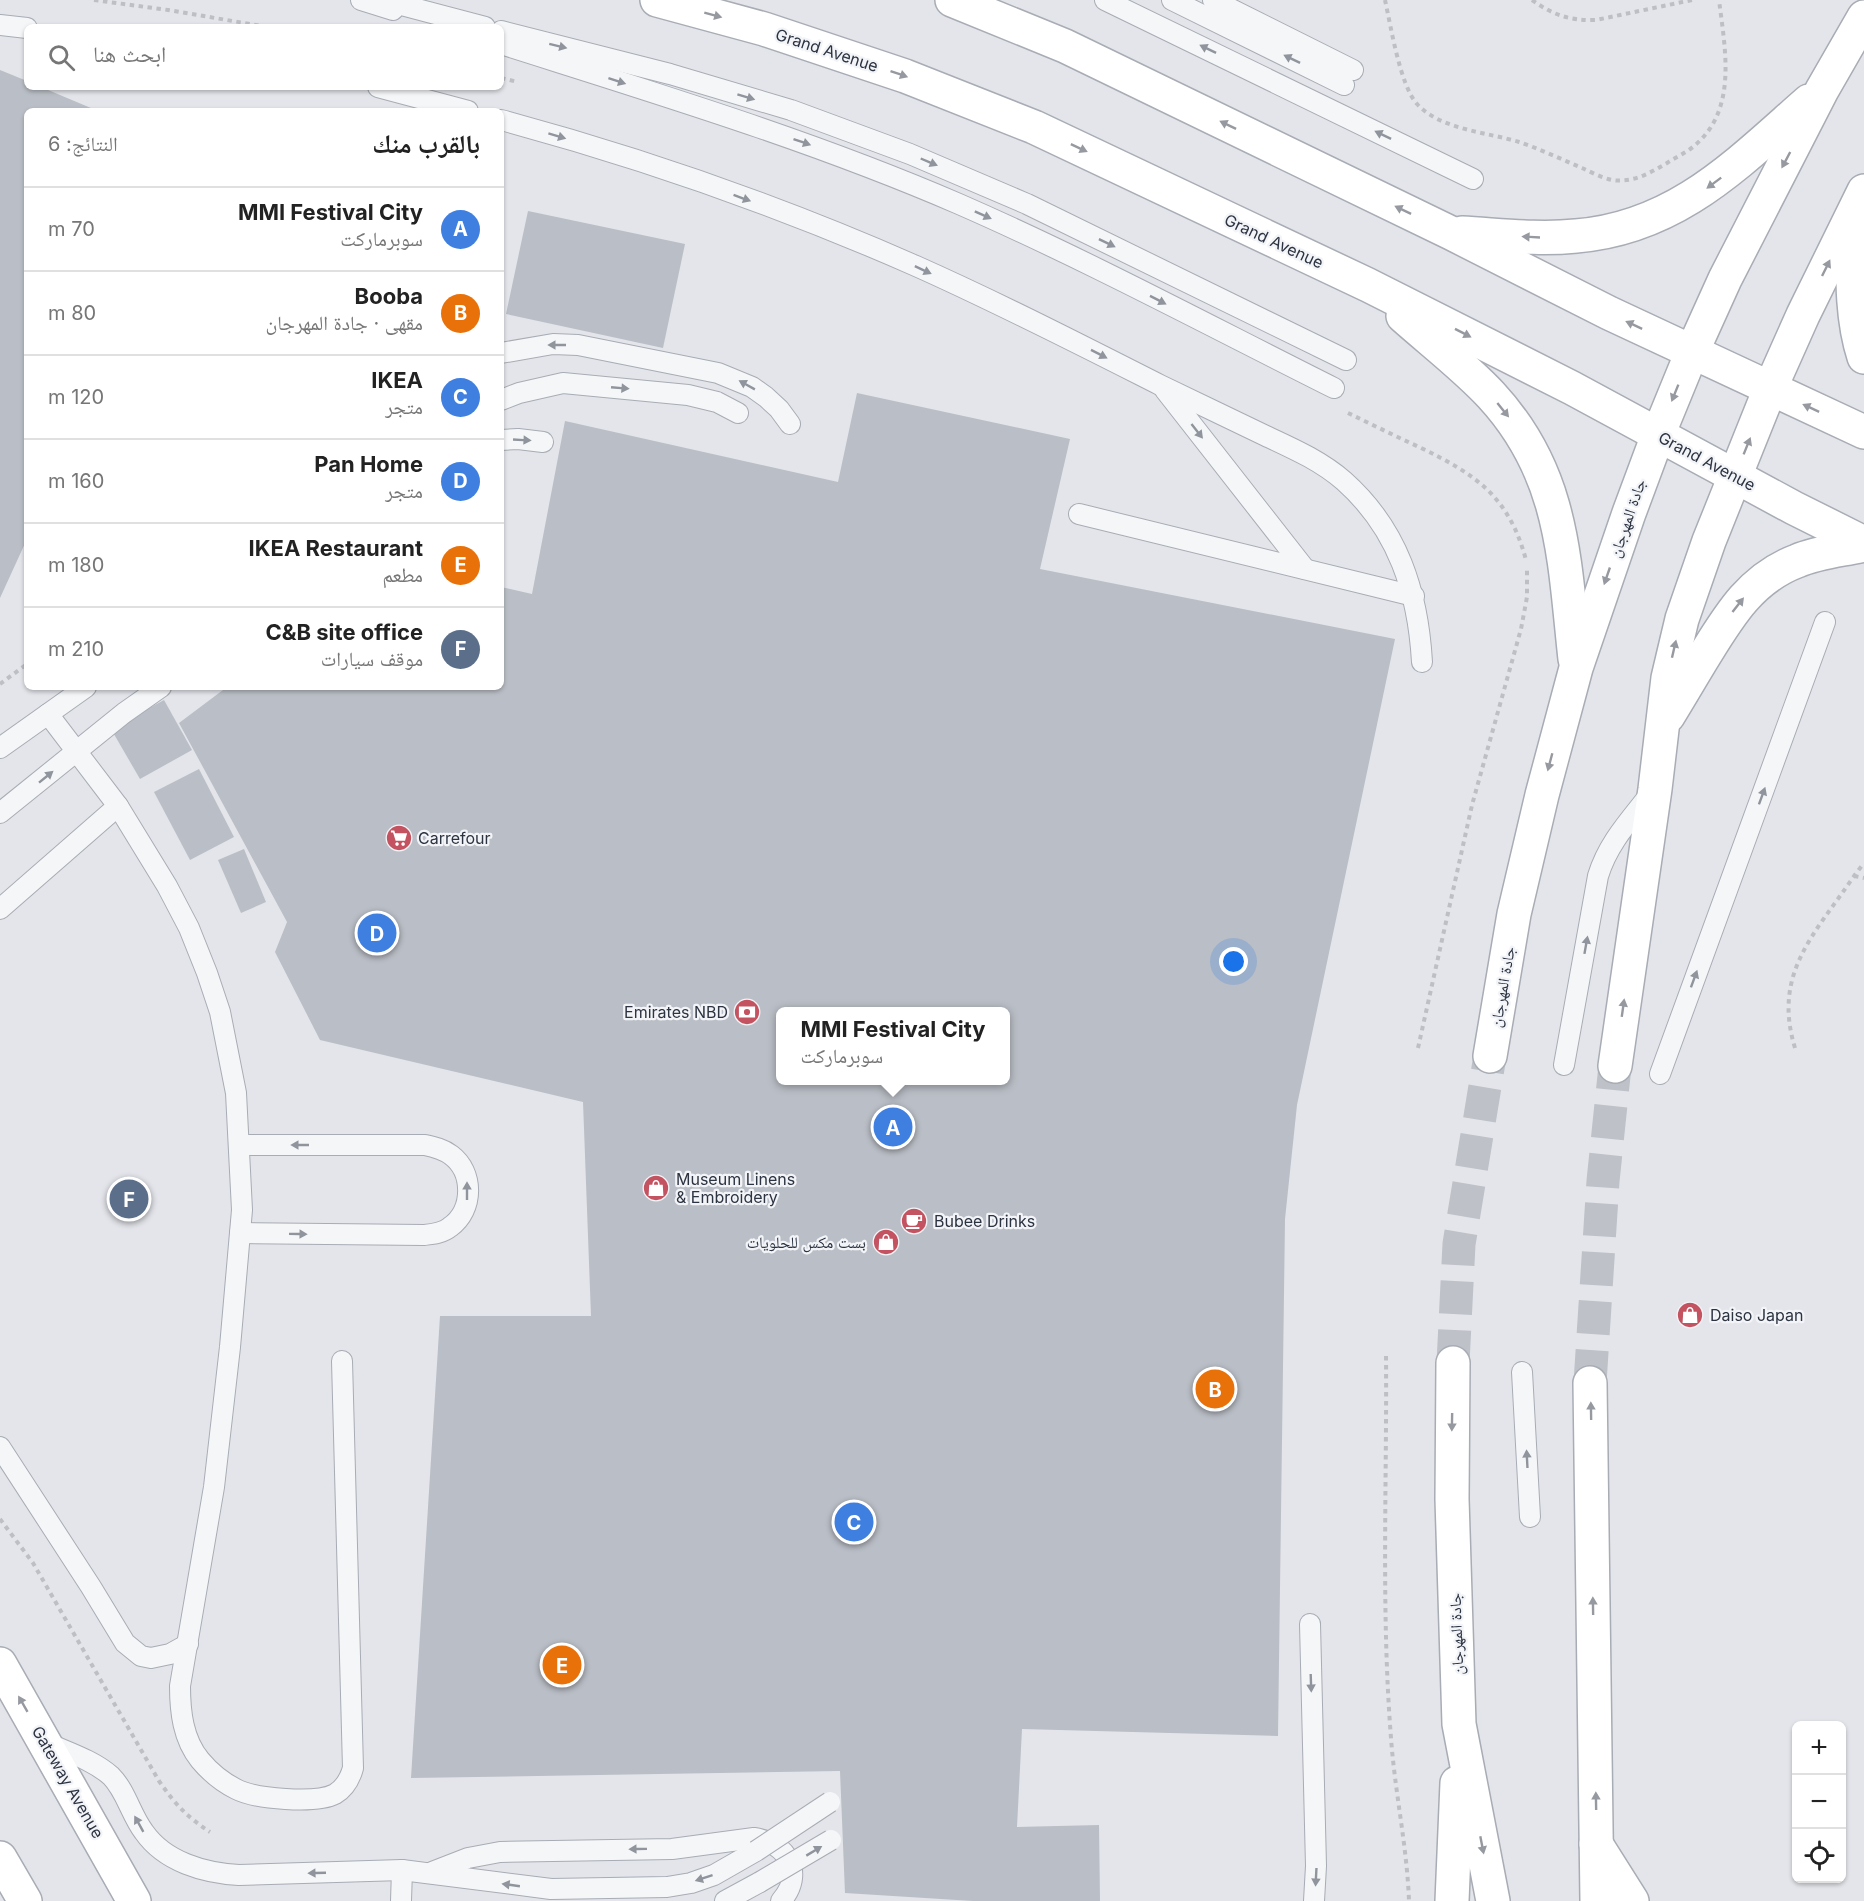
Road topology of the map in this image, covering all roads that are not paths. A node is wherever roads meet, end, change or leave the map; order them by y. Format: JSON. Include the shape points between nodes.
{"nodes":[{"id":1,"x":361,"y":0,"type":"edge"},
{"id":2,"x":383,"y":0,"type":"edge"},
{"id":3,"x":657,"y":0,"type":"edge"},
{"id":4,"x":952,"y":0,"type":"edge"},
{"id":5,"x":1105,"y":0,"type":"edge"},
{"id":6,"x":1172,"y":0,"type":"edge"},
{"id":7,"x":1213,"y":0,"type":"edge"},
{"id":8,"x":1864,"y":16,"type":"edge"},
{"id":9,"x":437,"y":24,"type":"edge"},
{"id":10,"x":474,"y":24,"type":"edge"},
{"id":11,"x":0,"y":25,"type":"edge"},
{"id":12,"x":24,"y":28,"type":"edge"},
{"id":13,"x":504,"y":32,"type":"edge"},
{"id":14,"x":504,"y":45,"type":"edge"},
{"id":15,"x":389,"y":90,"type":"edge"},
{"id":16,"x":1822,"y":90,"type":"junction"},
{"id":17,"x":457,"y":108,"type":"edge"},
{"id":18,"x":504,"y":121,"type":"edge"},
{"id":19,"x":1473,"y":179,"type":"dead end"},
{"id":20,"x":1858,"y":202,"type":"edge"},
{"id":21,"x":1451,"y":233,"type":"junction"},
{"id":22,"x":1368,"y":285,"type":"junction"},
{"id":23,"x":504,"y":352,"type":"edge"},
{"id":24,"x":1692,"y":352,"type":"junction"},
{"id":25,"x":1864,"y":357,"type":"edge"},
{"id":26,"x":1346,"y":360,"type":"dead end"},
{"id":27,"x":1161,"y":385,"type":"junction"},
{"id":28,"x":1334,"y":388,"type":"dead end"},
{"id":29,"x":1770,"y":389,"type":"junction"},
{"id":30,"x":504,"y":399,"type":"edge"},
{"id":31,"x":738,"y":413,"type":"dead end"},
{"id":32,"x":790,"y":424,"type":"dead end"},
{"id":33,"x":1864,"y":432,"type":"edge"},
{"id":34,"x":1658,"y":435,"type":"junction"},
{"id":35,"x":504,"y":440,"type":"edge"},
{"id":36,"x":543,"y":442,"type":"dead end"},
{"id":37,"x":1734,"y":476,"type":"junction"},
{"id":38,"x":1079,"y":514,"type":"dead end"},
{"id":39,"x":1864,"y":544,"type":"edge"},
{"id":40,"x":1305,"y":569,"type":"junction"},
{"id":41,"x":1414,"y":596,"type":"junction"},
{"id":42,"x":1826,"y":622,"type":"dead end"},
{"id":43,"x":1422,"y":662,"type":"dead end"},
{"id":44,"x":1576,"y":668,"type":"junction"},
{"id":45,"x":82,"y":690,"type":"edge"},
{"id":46,"x":157,"y":690,"type":"edge"},
{"id":47,"x":48,"y":714,"type":"junction"},
{"id":48,"x":1662,"y":725,"type":"junction"},
{"id":49,"x":0,"y":748,"type":"edge"},
{"id":50,"x":77,"y":752,"type":"junction"},
{"id":51,"x":1655,"y":789,"type":"junction"},
{"id":52,"x":118,"y":806,"type":"junction"},
{"id":53,"x":0,"y":813,"type":"edge"},
{"id":54,"x":0,"y":909,"type":"edge"},
{"id":55,"x":1490,"y":1056,"type":"tunnel mouth"},
{"id":56,"x":1564,"y":1065,"type":"dead end"},
{"id":57,"x":1615,"y":1066,"type":"tunnel mouth"},
{"id":58,"x":1660,"y":1074,"type":"dead end"},
{"id":59,"x":239,"y":1145,"type":"junction"},
{"id":60,"x":240,"y":1233,"type":"junction"},
{"id":61,"x":342,"y":1361,"type":"dead end"},
{"id":62,"x":1453,"y":1363,"type":"tunnel mouth"},
{"id":63,"x":1522,"y":1372,"type":"dead end"},
{"id":64,"x":1590,"y":1383,"type":"tunnel mouth"},
{"id":65,"x":0,"y":1447,"type":"edge"},
{"id":66,"x":1530,"y":1517,"type":"dead end"},
{"id":67,"x":1310,"y":1624,"type":"dead end"},
{"id":68,"x":188,"y":1644,"type":"junction"},
{"id":69,"x":0,"y":1664,"type":"edge"},
{"id":70,"x":1459,"y":1724,"type":"junction"},
{"id":71,"x":45,"y":1741,"type":"junction"},
{"id":72,"x":830,"y":1802,"type":"dead end"},
{"id":73,"x":831,"y":1840,"type":"dead end"},
{"id":74,"x":1596,"y":1844,"type":"junction"},
{"id":75,"x":0,"y":1858,"type":"edge"},
{"id":76,"x":402,"y":1870,"type":"junction"},
{"id":77,"x":432,"y":1873,"type":"junction"},
{"id":78,"x":25,"y":1901,"type":"edge"},
{"id":79,"x":134,"y":1901,"type":"edge"},
{"id":80,"x":401,"y":1901,"type":"edge"},
{"id":81,"x":725,"y":1901,"type":"edge"},
{"id":82,"x":781,"y":1901,"type":"edge"},
{"id":83,"x":1314,"y":1901,"type":"edge"},
{"id":84,"x":1452,"y":1901,"type":"edge"},
{"id":85,"x":1492,"y":1901,"type":"edge"},
{"id":86,"x":1597,"y":1901,"type":"edge"},
{"id":87,"x":1632,"y":1901,"type":"edge"}],
"edges":[{"from":1,"to":9,"type":"lane"},
{"from":2,"to":10,"type":"lane"},
{"from":3,"to":22,"type":"main road","name":"Grand Avenue","one_way":true,"via":[[764,29],[905,76],[1034,127]]},
{"from":21,"to":4,"type":"main road","one_way":true,"via":[[1065,46]]},
{"from":19,"to":5,"type":"lane","one_way":true},
{"from":7,"to":6,"type":"lane","one_way":true,"via":[[1349,78]]},
{"from":8,"to":16,"type":"main road","name":"جادة المهرجان"},
{"from":11,"to":12,"type":"lane"},
{"from":13,"to":26,"type":"lane","one_way":true,"via":[[791,110],[910,154],[1027,204]]},
{"from":14,"to":28,"type":"lane","one_way":true,"via":[[802,142],[958,203],[1049,244]]},
{"from":15,"to":17,"type":"lane"},
{"from":16,"to":21,"type":"main road","one_way":true,"via":[[1714,183],[1691,199],[1638,223],[1589,235],[1548,238]]},
{"from":16,"to":24,"type":"main road","name":"جادة المهرجان","one_way":true},
{"from":18,"to":27,"type":"lane","one_way":true,"via":[[659,168],[788,214],[925,270]]},
{"from":20,"to":25,"type":"main road","via":[[1853,299]]},
{"from":29,"to":20,"type":"main road","one_way":true},
{"from":24,"to":21,"type":"main road","one_way":true},
{"from":22,"to":34,"type":"main road","name":"Grand Avenue","one_way":true},
{"from":22,"to":44,"type":"main road","one_way":true,"via":[[1491,394],[1528,445],[1558,520]]},
{"from":32,"to":23,"type":"lane","one_way":true,"via":[[752,387],[718,373],[578,345],[553,344]]},
{"from":24,"to":29,"type":"main road"},
{"from":24,"to":34,"type":"main road","name":"جادة المهرجان","one_way":true},
{"from":27,"to":40,"type":"lane","one_way":true},
{"from":27,"to":41,"type":"lane","via":[[1320,462],[1346,483],[1388,534]]},
{"from":33,"to":29,"type":"main road","one_way":true},
{"from":37,"to":29,"type":"main road","one_way":true},
{"from":30,"to":31,"type":"lane","one_way":true,"via":[[563,383],[688,395],[717,402]]},
{"from":34,"to":37,"type":"main road","name":"Grand Avenue"},
{"from":34,"to":44,"type":"main road","name":"جادة المهرجان","one_way":true},
{"from":35,"to":36,"type":"lane","one_way":true},
{"from":37,"to":39,"type":"main road","name":"Grand Avenue"},
{"from":48,"to":37,"type":"main road","one_way":true,"via":[[1682,619]]},
{"from":38,"to":40,"type":"lane"},
{"from":48,"to":39,"type":"main road","one_way":true,"via":[[1729,616],[1759,582],[1796,561]]},
{"from":40,"to":41,"type":"lane"},
{"from":41,"to":43,"type":"lane"},
{"from":58,"to":42,"type":"lane","one_way":true},
{"from":44,"to":55,"type":"main road","name":"جادة المهرجان","one_way":true,"via":[[1514,914]]},
{"from":45,"to":47,"type":"lane"},
{"from":46,"to":50,"type":"lane"},
{"from":47,"to":49,"type":"lane"},
{"from":47,"to":50,"type":"lane"},
{"from":48,"to":51,"type":"main road"},
{"from":50,"to":52,"type":"lane"},
{"from":53,"to":50,"type":"lane","one_way":true},
{"from":56,"to":51,"type":"lane","one_way":true,"via":[[1602,862]]},
{"from":57,"to":51,"type":"main road","one_way":true},
{"from":52,"to":54,"type":"lane"},
{"from":52,"to":59,"type":"lane","via":[[167,886],[207,973],[230,1052]]},
{"from":59,"to":60,"type":"lane"},
{"from":60,"to":59,"type":"lane","one_way":true,"via":[[437,1233],[460,1217],[469,1191],[461,1165],[451,1155],[432,1147]]},
{"from":60,"to":68,"type":"lane","via":[[214,1487]]},
{"from":61,"to":68,"type":"lane","via":[[354,1758],[350,1779],[343,1787],[325,1797],[262,1798],[216,1777],[199,1759],[186,1736],[180,1712],[180,1686]]},
{"from":62,"to":70,"type":"main road","name":"جادة المهرجان","one_way":true,"via":[[1452,1499]]},
{"from":66,"to":63,"type":"lane","one_way":true},
{"from":74,"to":64,"type":"main road","one_way":true},
{"from":65,"to":68,"type":"lane","via":[[125,1643],[141,1656],[151,1658]]},
{"from":67,"to":83,"type":"lane","one_way":true},
{"from":71,"to":69,"type":"main road","name":"Gateway Avenue","one_way":true},
{"from":70,"to":84,"type":"main road"},
{"from":70,"to":85,"type":"main road","name":"جادة المهرجان","one_way":true},
{"from":76,"to":71,"type":"lane","one_way":true,"via":[[238,1875],[185,1864],[144,1833],[117,1783],[101,1768]]},
{"from":71,"to":79,"type":"main road","name":"Gateway Avenue"},
{"from":72,"to":77,"type":"lane","one_way":true,"bridge":true,"via":[[756,1851],[691,1883],[551,1889]]},
{"from":81,"to":73,"type":"lane","one_way":true,"bridge":true},
{"from":74,"to":86,"type":"main road"},
{"from":74,"to":87,"type":"main road"},
{"from":75,"to":78,"type":"main road"},
{"from":76,"to":77,"type":"lane"},
{"from":76,"to":80,"type":"lane"},
{"from":82,"to":77,"type":"lane","one_way":true,"via":[[791,1885],[790,1862],[776,1844],[754,1838],[672,1849],[500,1852],[468,1858]]}]}
